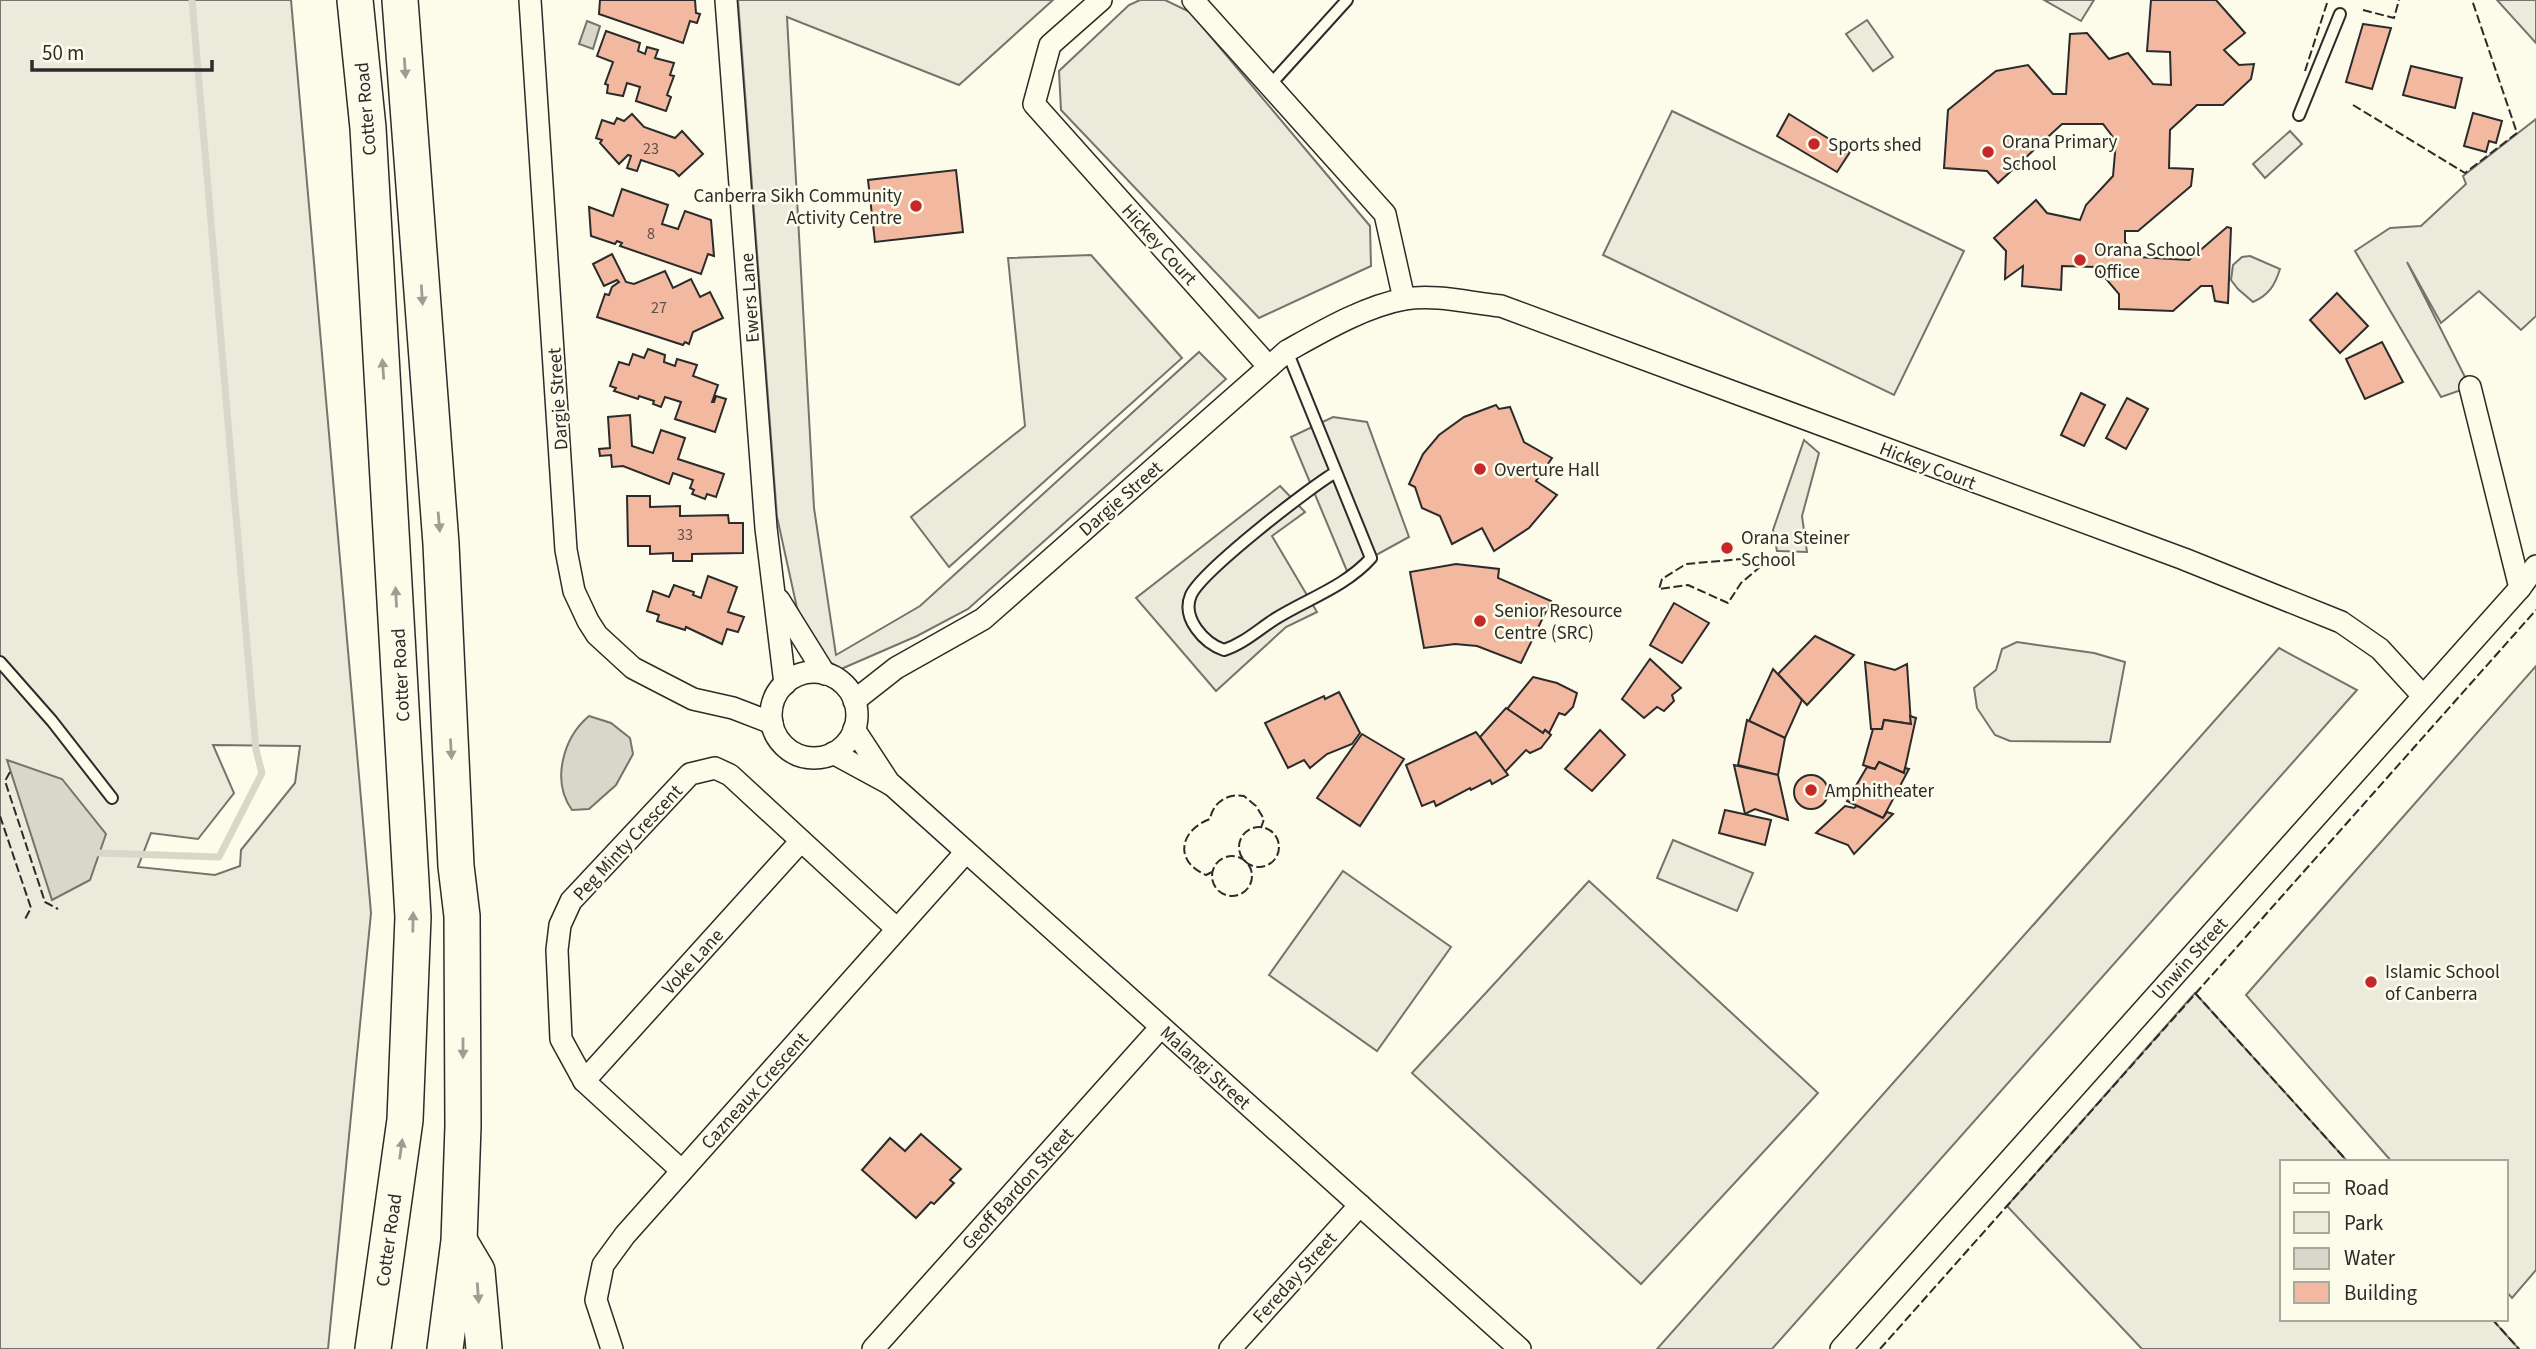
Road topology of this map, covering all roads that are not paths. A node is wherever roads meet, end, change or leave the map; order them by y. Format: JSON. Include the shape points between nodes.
{"nodes":[{"id":1,"x":355,"y":0,"type":"edge"},
{"id":2,"x":400,"y":0,"type":"edge"},
{"id":3,"x":530,"y":0,"type":"edge"},
{"id":4,"x":726,"y":0,"type":"edge"},
{"id":5,"x":1101,"y":0,"type":"edge"},
{"id":6,"x":1193,"y":0,"type":"edge"},
{"id":7,"x":1347,"y":0,"type":"edge"},
{"id":8,"x":2340,"y":14,"type":"dead end"},
{"id":9,"x":1270,"y":85,"type":"junction"},
{"id":10,"x":2299,"y":115,"type":"dead end"},
{"id":11,"x":1404,"y":299,"type":"junction"},
{"id":12,"x":1287,"y":351,"type":"junction"},
{"id":13,"x":1269,"y":367,"type":"junction"},
{"id":14,"x":2470,"y":387,"type":"dead end"},
{"id":15,"x":1336,"y":472,"type":"junction"},
{"id":16,"x":2536,"y":566,"type":"edge"},
{"id":17,"x":2520,"y":588,"type":"junction"},
{"id":18,"x":776,"y":595,"type":"junction"},
{"id":19,"x":0,"y":662,"type":"edge"},
{"id":20,"x":896,"y":668,"type":"junction"},
{"id":21,"x":833,"y":678,"type":"junction"},
{"id":22,"x":781,"y":689,"type":"junction"},
{"id":23,"x":2423,"y":696,"type":"junction"},
{"id":24,"x":855,"y":701,"type":"junction"},
{"id":25,"x":733,"y":708,"type":"junction"},
{"id":26,"x":772,"y":723,"type":"junction"},
{"id":27,"x":855,"y":729,"type":"junction"},
{"id":28,"x":833,"y":753,"type":"junction"},
{"id":29,"x":892,"y":785,"type":"junction"},
{"id":30,"x":112,"y":798,"type":"dead end"},
{"id":31,"x":800,"y":841,"type":"junction"},
{"id":32,"x":966,"y":852,"type":"junction"},
{"id":33,"x":897,"y":929,"type":"junction"},
{"id":34,"x":1161,"y":1027,"type":"junction"},
{"id":35,"x":584,"y":1081,"type":"junction"},
{"id":36,"x":682,"y":1171,"type":"junction"},
{"id":37,"x":1360,"y":1205,"type":"junction"},
{"id":38,"x":459,"y":1241,"type":"junction"},
{"id":39,"x":373,"y":1349,"type":"edge"},
{"id":40,"x":446,"y":1349,"type":"edge"},
{"id":41,"x":484,"y":1349,"type":"edge"},
{"id":42,"x":612,"y":1349,"type":"edge"},
{"id":43,"x":873,"y":1349,"type":"edge"},
{"id":44,"x":1230,"y":1349,"type":"edge"},
{"id":45,"x":1520,"y":1349,"type":"edge"},
{"id":46,"x":1841,"y":1349,"type":"edge"}],
"edges":[{"from":39,"to":1,"type":"main road","name":"Cotter Road","one_way":true,"via":[[405,1120],[413,917],[368,128]]},
{"from":2,"to":38,"type":"main road","one_way":true,"via":[[441,544],[462,916],[464,1126]]},
{"from":3,"to":25,"type":"street","name":"Dargie Street","via":[[566,550],[574,591],[597,635],[633,668],[693,699]]},
{"from":4,"to":18,"type":"street","name":"Ewers Lane","via":[[766,528]]},
{"from":5,"to":13,"type":"street","name":"Hickey Court","via":[[1050,45],[1034,104]]},
{"from":6,"to":9,"type":"street"},
{"from":7,"to":9,"type":"lane"},
{"from":8,"to":10,"type":"lane"},
{"from":9,"to":11,"type":"street","via":[[1385,214]]},
{"from":11,"to":12,"type":"street","name":"Hickey Court","via":[[1352,318]]},
{"from":11,"to":23,"type":"street","name":"Hickey Court","via":[[1501,306],[2184,559],[2341,622],[2380,649]]},
{"from":12,"to":13,"type":"street","name":"Hickey Court"},
{"from":12,"to":15,"type":"lane"},
{"from":13,"to":20,"type":"street","name":"Dargie Street","via":[[983,619]]},
{"from":14,"to":17,"type":"street"},
{"from":15,"to":15,"type":"lane","via":[[1371,558],[1359,571],[1234,647],[1214,646],[1192,620],[1188,606],[1192,594],[1240,547]]},
{"from":16,"to":17,"type":"street","name":"Unwin Street"},
{"from":17,"to":23,"type":"street","name":"Unwin Street"},
{"from":18,"to":21,"type":"street","name":"Ewers Lane"},
{"from":18,"to":22,"type":"street","name":"Ewers Lane"},
{"from":19,"to":30,"type":"lane"},
{"from":20,"to":21,"type":"street","name":"Dargie Street"},
{"from":20,"to":24,"type":"street","name":"Dargie Street"},
{"from":21,"to":22,"type":"street","via":[[810,673],[796,676]]},
{"from":21,"to":24,"type":"street"},
{"from":22,"to":25,"type":"street"},
{"from":22,"to":26,"type":"street","via":[[773,704]]},
{"from":23,"to":46,"type":"street","name":"Unwin Street"},
{"from":24,"to":27,"type":"street"},
{"from":25,"to":26,"type":"street","name":"Dargie Street"},
{"from":26,"to":28,"type":"street","via":[[776,736],[795,754],[821,758]]},
{"from":27,"to":28,"type":"street"},
{"from":27,"to":29,"type":"street","name":"Malangi Street"},
{"from":28,"to":29,"type":"street","name":"Malangi Street"},
{"from":29,"to":32,"type":"street","name":"Malangi Street"},
{"from":31,"to":33,"type":"street","name":"Peg Minty Crescent"},
{"from":31,"to":35,"type":"street","name":"Voke Lane"},
{"from":31,"to":35,"type":"street","name":"Peg Minty Crescent","via":[[730,775],[715,768],[704,770],[690,774],[571,901],[559,925],[557,950],[561,1039]]},
{"from":32,"to":33,"type":"street","name":"Cazneaux Crescent"},
{"from":32,"to":34,"type":"street","name":"Malangi Street"},
{"from":33,"to":36,"type":"street","name":"Cazneaux Crescent"},
{"from":34,"to":37,"type":"street","name":"Malangi Street"},
{"from":34,"to":43,"type":"street","name":"Geoff Bardon Street"},
{"from":35,"to":36,"type":"street","name":"Peg Minty Crescent"},
{"from":36,"to":42,"type":"street","name":"Cazneaux Crescent","via":[[603,1265],[596,1300]]},
{"from":37,"to":44,"type":"street","name":"Fereday Street"},
{"from":37,"to":45,"type":"street","name":"Malangi Street"},
{"from":38,"to":40,"type":"main road"},
{"from":38,"to":41,"type":"main road","one_way":true,"via":[[477,1270]]}]}
